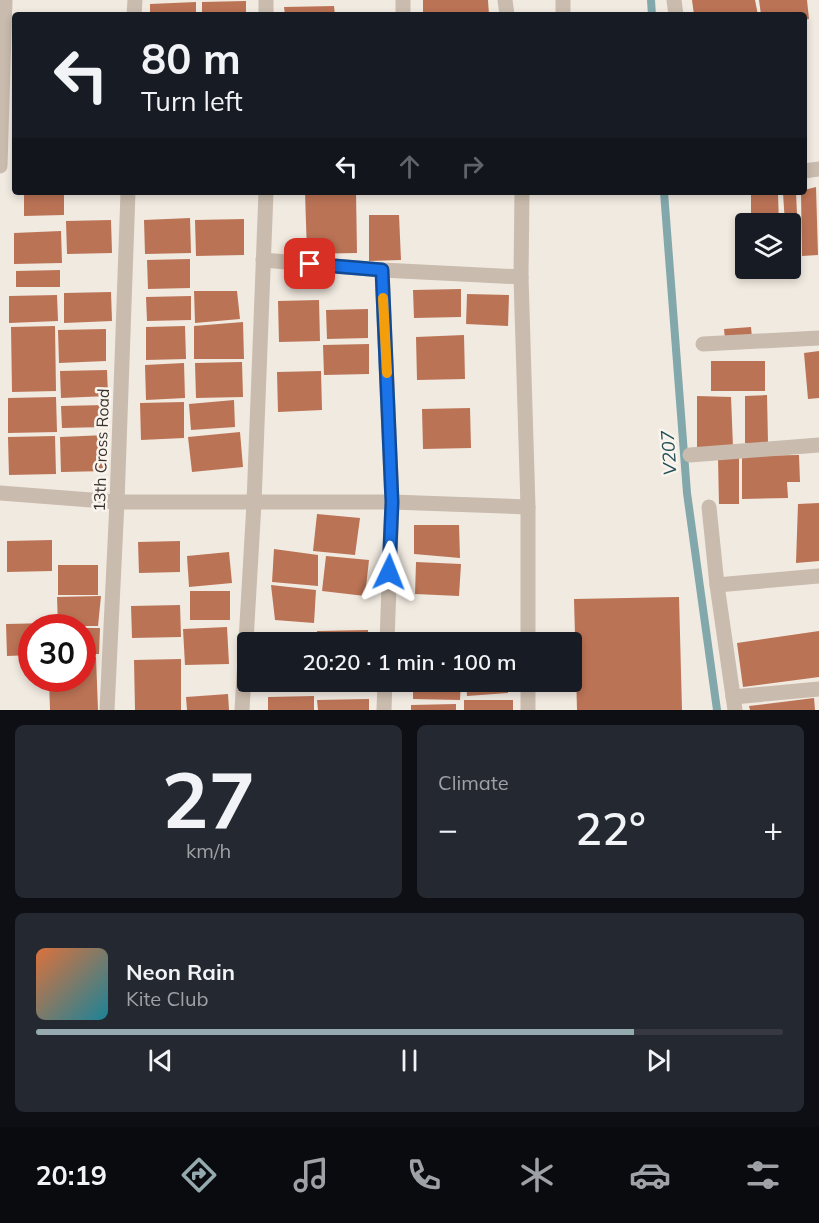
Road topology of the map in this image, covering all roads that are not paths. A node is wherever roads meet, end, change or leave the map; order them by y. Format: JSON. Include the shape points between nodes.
{"nodes":[{"id":1,"x":5,"y":0,"type":"edge"},
{"id":2,"x":0,"y":166,"type":"edge"},
{"id":3,"x":128,"y":195,"type":"edge"},
{"id":4,"x":266,"y":195,"type":"edge"},
{"id":5,"x":522,"y":195,"type":"edge"},
{"id":6,"x":263,"y":260,"type":"junction"},
{"id":7,"x":382,"y":270,"type":"junction"},
{"id":8,"x":521,"y":277,"type":"junction"},
{"id":9,"x":819,"y":338,"type":"edge"},
{"id":10,"x":703,"y":344,"type":"dead end"},
{"id":11,"x":819,"y":445,"type":"edge"},
{"id":12,"x":690,"y":455,"type":"dead end"},
{"id":13,"x":0,"y":493,"type":"edge"},
{"id":14,"x":117,"y":502,"type":"junction"},
{"id":15,"x":392,"y":502,"type":"junction"},
{"id":16,"x":255,"y":503,"type":"junction"},
{"id":17,"x":528,"y":507,"type":"junction"},
{"id":18,"x":709,"y":507,"type":"dead end"},
{"id":19,"x":819,"y":576,"type":"edge"},
{"id":20,"x":717,"y":585,"type":"junction"},
{"id":21,"x":387,"y":632,"type":"edge"},
{"id":22,"x":528,"y":632,"type":"edge"},
{"id":23,"x":819,"y":689,"type":"edge"},
{"id":24,"x":385,"y":692,"type":"edge"},
{"id":25,"x":528,"y":692,"type":"edge"},
{"id":26,"x":734,"y":703,"type":"edge"},
{"id":27,"x":107,"y":710,"type":"edge"},
{"id":28,"x":242,"y":710,"type":"edge"},
{"id":29,"x":384,"y":710,"type":"edge"},
{"id":30,"x":528,"y":710,"type":"edge"}],
"edges":[{"from":1,"to":2,"type":"street"},
{"from":3,"to":14,"type":"street","name":"13th Cross Road"},
{"from":4,"to":6,"type":"street"},
{"from":5,"to":8,"type":"street"},
{"from":6,"to":7,"type":"street"},
{"from":6,"to":16,"type":"street"},
{"from":7,"to":8,"type":"street"},
{"from":7,"to":15,"type":"street"},
{"from":8,"to":17,"type":"street"},
{"from":9,"to":10,"type":"street"},
{"from":11,"to":12,"type":"street"},
{"from":13,"to":14,"type":"street"},
{"from":14,"to":16,"type":"street"},
{"from":14,"to":27,"type":"street","name":"13th Cross Road"},
{"from":15,"to":16,"type":"street"},
{"from":15,"to":17,"type":"street"},
{"from":15,"to":21,"type":"street"},
{"from":16,"to":28,"type":"street"},
{"from":17,"to":22,"type":"street"},
{"from":18,"to":20,"type":"street"},
{"from":19,"to":20,"type":"street"},
{"from":20,"to":26,"type":"street"},
{"from":23,"to":26,"type":"street"},
{"from":24,"to":29,"type":"street"},
{"from":25,"to":30,"type":"street"}]}
